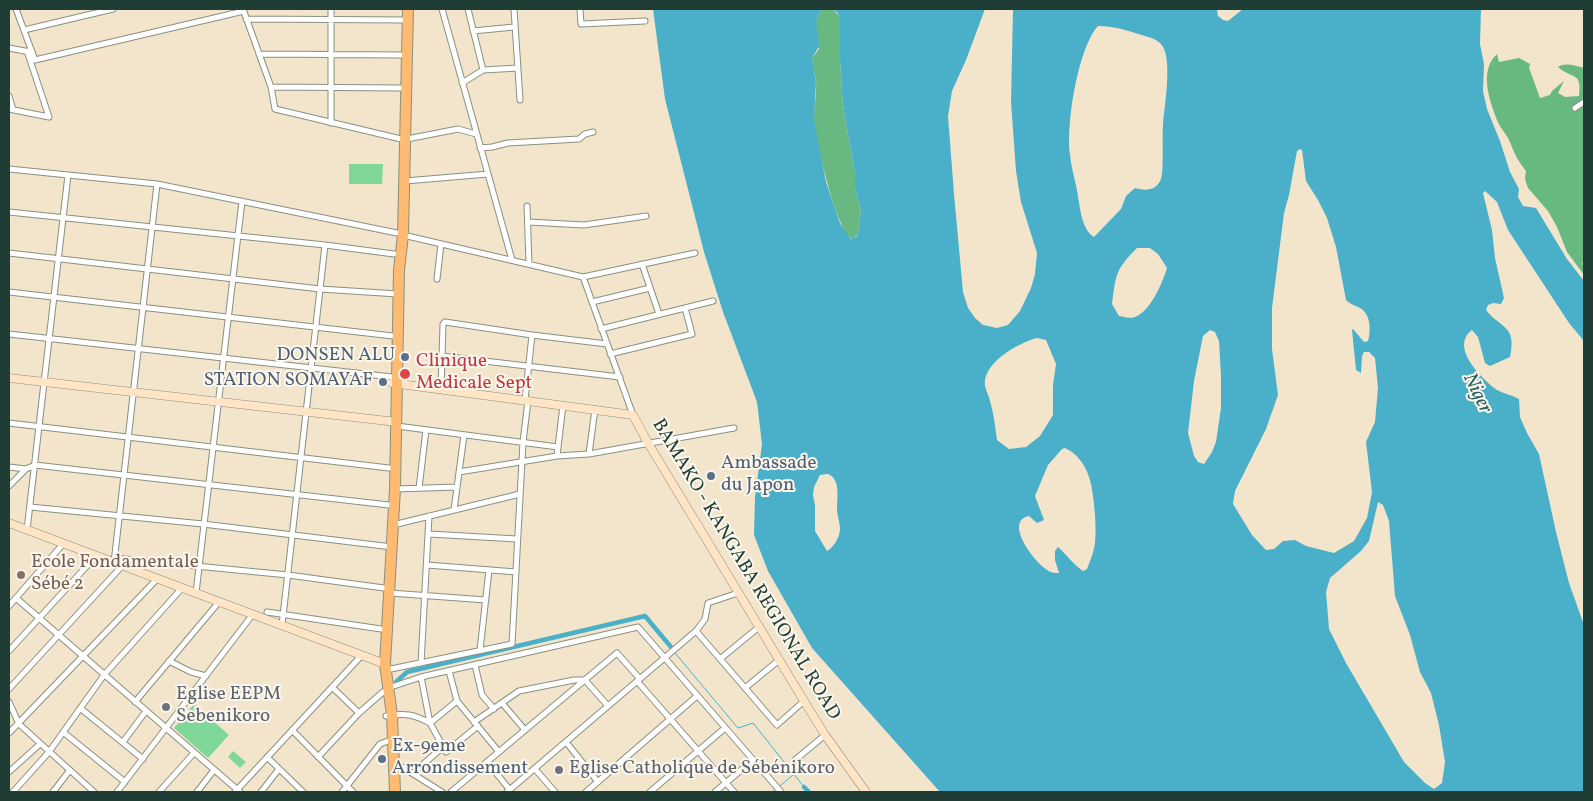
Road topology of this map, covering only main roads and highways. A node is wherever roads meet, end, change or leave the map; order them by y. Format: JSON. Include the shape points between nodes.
{"nodes":[{"id":1,"x":403,"y":9,"type":"edge"},
{"id":2,"x":408,"y":9,"type":"edge"},
{"id":3,"x":406,"y":20,"type":"junction"},
{"id":4,"x":404,"y":139,"type":"junction"},
{"id":5,"x":400,"y":234,"type":"junction"},
{"id":6,"x":396,"y":294,"type":"junction"},
{"id":7,"x":394,"y":381,"type":"junction"},
{"id":8,"x":395,"y":423,"type":"junction"},
{"id":9,"x":390,"y":547,"type":"junction"},
{"id":10,"x":387,"y":590,"type":"junction"},
{"id":11,"x":384,"y":665,"type":"junction"},
{"id":12,"x":389,"y":715,"type":"junction"},
{"id":13,"x":390,"y":792,"type":"edge"},
{"id":14,"x":395,"y":792,"type":"edge"}],
"edges":[{"from":1,"to":3,"type":"highway"},
{"from":2,"to":3,"type":"highway"},
{"from":3,"to":4,"type":"highway"},
{"from":3,"to":4,"type":"highway","via":[[402,55]]},
{"from":4,"to":5,"type":"highway"},
{"from":4,"to":5,"type":"highway","via":[[405,181]]},
{"from":5,"to":6,"type":"highway"},
{"from":5,"to":6,"type":"highway","via":[[394,254]]},
{"from":6,"to":7,"type":"highway"},
{"from":6,"to":7,"type":"highway"},
{"from":7,"to":8,"type":"highway"},
{"from":8,"to":9,"type":"highway","via":[[390,468]]},
{"from":8,"to":9,"type":"highway","via":[[394,525]]},
{"from":9,"to":10,"type":"highway"},
{"from":10,"to":11,"type":"highway"},
{"from":10,"to":11,"type":"highway","via":[[381,629]]},
{"from":11,"to":12,"type":"highway"},
{"from":12,"to":13,"type":"highway"},
{"from":12,"to":14,"type":"highway"}]}
